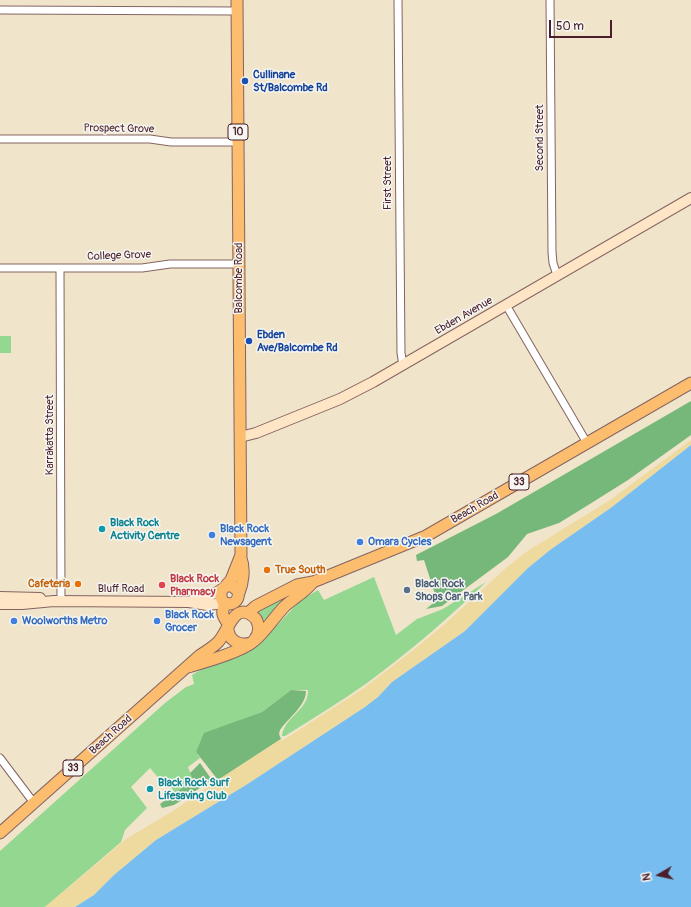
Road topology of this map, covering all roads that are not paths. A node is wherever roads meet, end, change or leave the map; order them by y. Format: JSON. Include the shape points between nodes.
{"nodes":[{"id":1,"x":398,"y":0,"type":"edge"},
{"id":2,"x":550,"y":0,"type":"edge"},
{"id":3,"x":237,"y":5,"type":"edge"},
{"id":4,"x":0,"y":10,"type":"edge"},
{"id":5,"x":0,"y":139,"type":"edge"},
{"id":6,"x":238,"y":142,"type":"junction"},
{"id":7,"x":691,"y":198,"type":"edge"},
{"id":8,"x":238,"y":264,"type":"junction"},
{"id":9,"x":0,"y":268,"type":"edge"},
{"id":10,"x":60,"y":268,"type":"junction"},
{"id":11,"x":557,"y":275,"type":"junction"},
{"id":12,"x":506,"y":305,"type":"junction"},
{"id":13,"x":403,"y":365,"type":"junction"},
{"id":14,"x":691,"y":382,"type":"edge"},
{"id":15,"x":240,"y":437,"type":"junction"},
{"id":16,"x":587,"y":443,"type":"junction"},
{"id":17,"x":240,"y":555,"type":"junction"},
{"id":18,"x":313,"y":582,"type":"junction"},
{"id":19,"x":224,"y":588,"type":"junction"},
{"id":20,"x":239,"y":594,"type":"junction"},
{"id":21,"x":0,"y":597,"type":"edge"},
{"id":22,"x":57,"y":601,"type":"junction"},
{"id":23,"x":189,"y":602,"type":"junction"},
{"id":24,"x":226,"y":603,"type":"junction"},
{"id":25,"x":0,"y":604,"type":"edge"},
{"id":26,"x":247,"y":613,"type":"junction"},
{"id":27,"x":228,"y":625,"type":"junction"},
{"id":28,"x":253,"y":642,"type":"junction"},
{"id":29,"x":186,"y":668,"type":"junction"},
{"id":30,"x":0,"y":758,"type":"edge"},
{"id":31,"x":34,"y":803,"type":"junction"},
{"id":32,"x":0,"y":833,"type":"edge"}],
"edges":[{"from":1,"to":13,"type":"street","name":"First Street"},
{"from":2,"to":11,"type":"street","name":"Second Street","via":[[552,263]]},
{"from":3,"to":4,"type":"street"},
{"from":3,"to":6,"type":"main road","name":"Balcombe Road","number":"10"},
{"from":5,"to":6,"type":"street","name":"Prospect Grove"},
{"from":6,"to":8,"type":"main road","name":"Balcombe Road","number":"10"},
{"from":7,"to":11,"type":"street","name":"Ebden Avenue"},
{"from":8,"to":10,"type":"street","name":"College Grove"},
{"from":8,"to":15,"type":"main road","name":"Balcombe Road","number":"10"},
{"from":9,"to":10,"type":"street","name":"College Grove"},
{"from":10,"to":22,"type":"street","name":"Karrakatta Street"},
{"from":11,"to":12,"type":"street","name":"Ebden Avenue"},
{"from":12,"to":13,"type":"street","name":"Ebden Avenue"},
{"from":12,"to":16,"type":"street"},
{"from":13,"to":15,"type":"street","name":"Ebden Avenue","via":[[354,393],[256,433]]},
{"from":14,"to":16,"type":"main road","name":"Beach Road","number":"33"},
{"from":15,"to":17,"type":"main road","name":"Balcombe Road","number":"10"},
{"from":16,"to":18,"type":"main road","name":"Beach Road","number":"33","via":[[426,536]]},
{"from":17,"to":19,"type":"main road","name":"Balcombe Road","number":"10","via":[[233,578]]},
{"from":17,"to":20,"type":"main road","name":"Balcombe Road","number":"10","via":[[244,568]]},
{"from":18,"to":26,"type":"main road","name":"Beach Road","number":"33","via":[[296,585]]},
{"from":18,"to":28,"type":"main road","name":"Beach Road","number":"33","via":[[289,602]]},
{"from":19,"to":20,"type":"main road","via":[[234,587]]},
{"from":19,"to":23,"type":"street","name":"Bluff Road"},
{"from":19,"to":24,"type":"main road","via":[[220,593]]},
{"from":20,"to":24,"type":"main road","via":[[235,602]]},
{"from":20,"to":26,"type":"main road","via":[[247,602]]},
{"from":21,"to":22,"type":"street","name":"Bluff Road","via":[[34,597]]},
{"from":22,"to":23,"type":"street","name":"Bluff Road"},
{"from":22,"to":25,"type":"street","name":"Bluff Road"},
{"from":23,"to":24,"type":"street","name":"Bluff Road","via":[[207,605]]},
{"from":24,"to":27,"type":"main road","via":[[222,614]]},
{"from":26,"to":27,"type":"main road","name":"Beach Road","number":"33","via":[[236,615]]},
{"from":26,"to":28,"type":"main road","via":[[255,617],[259,625],[259,632]]},
{"from":27,"to":28,"type":"main road","via":[[229,634],[234,641],[241,644]]},
{"from":27,"to":29,"type":"main road","name":"Beach Road","number":"33","via":[[218,642]]},
{"from":28,"to":29,"type":"main road","name":"Beach Road","number":"33","via":[[236,651]]},
{"from":29,"to":31,"type":"main road","name":"Beach Road","number":"33"},
{"from":30,"to":31,"type":"street"},
{"from":31,"to":32,"type":"main road","name":"Beach Road","number":"33"}]}
